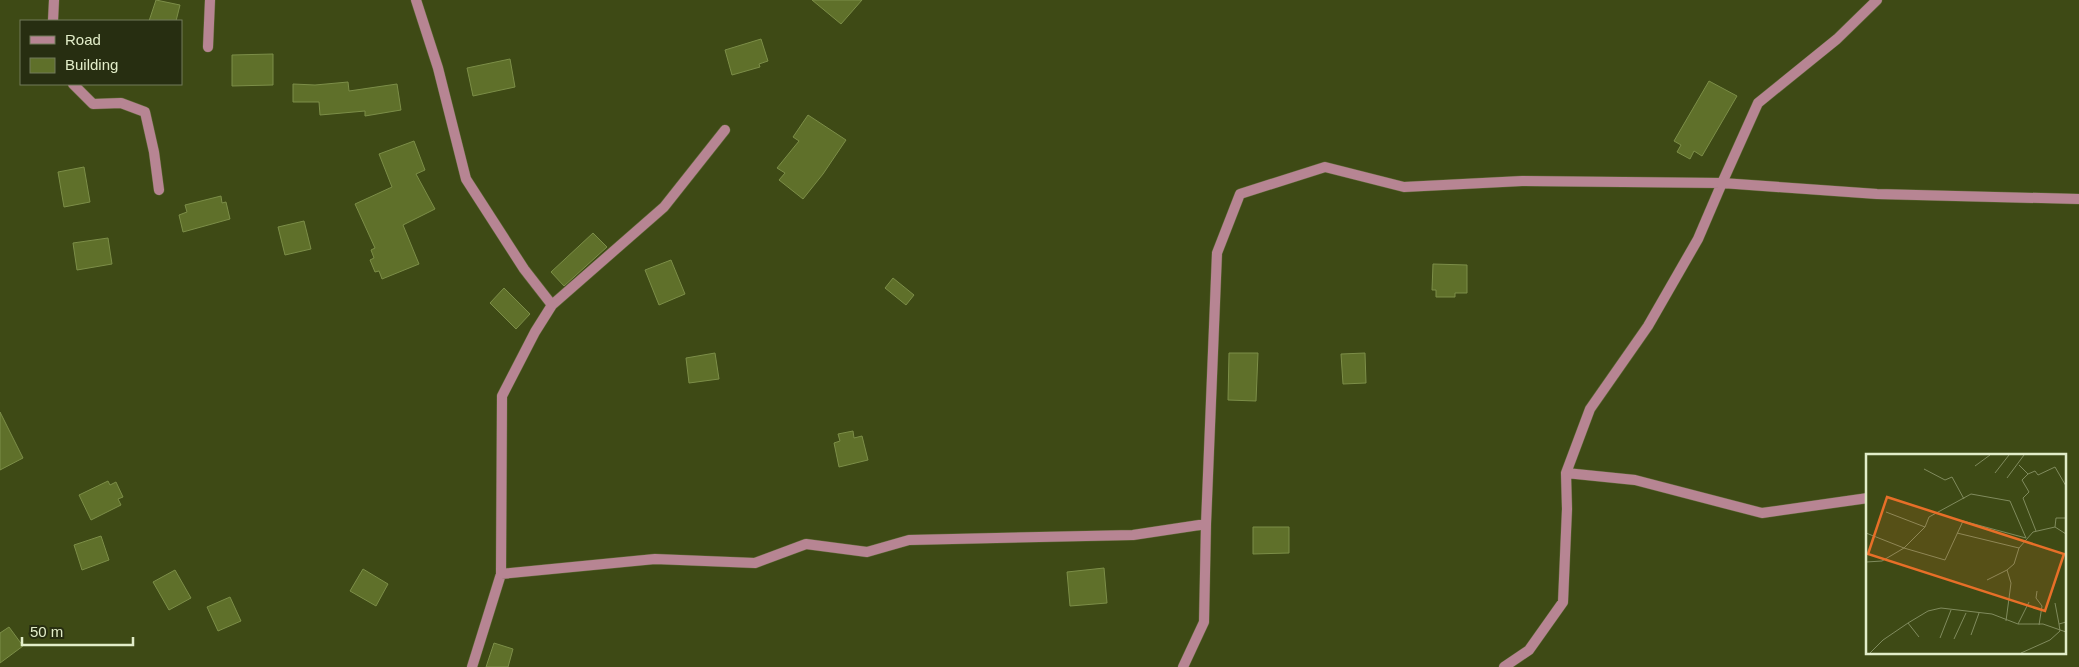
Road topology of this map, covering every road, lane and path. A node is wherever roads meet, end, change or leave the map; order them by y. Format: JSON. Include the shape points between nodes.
{"nodes":[{"id":1,"x":54,"y":0,"type":"edge"},
{"id":2,"x":210,"y":0,"type":"edge"},
{"id":3,"x":416,"y":0,"type":"edge"},
{"id":4,"x":1878,"y":0,"type":"edge"},
{"id":5,"x":54,"y":20,"type":"edge"},
{"id":6,"x":208,"y":47,"type":"dead end"},
{"id":7,"x":75,"y":85,"type":"edge"},
{"id":8,"x":725,"y":130,"type":"dead end"},
{"id":9,"x":1722,"y":183,"type":"junction"},
{"id":10,"x":159,"y":190,"type":"dead end"},
{"id":11,"x":2079,"y":199,"type":"edge"},
{"id":12,"x":552,"y":305,"type":"junction"},
{"id":13,"x":1566,"y":473,"type":"junction"},
{"id":14,"x":1866,"y":498,"type":"edge"},
{"id":15,"x":1206,"y":524,"type":"junction"},
{"id":16,"x":501,"y":574,"type":"junction"},
{"id":17,"x":472,"y":667,"type":"edge"},
{"id":18,"x":1183,"y":667,"type":"edge"},
{"id":19,"x":1504,"y":667,"type":"edge"}],
"edges":[{"from":1,"to":5,"type":"street"},
{"from":2,"to":6,"type":"street"},
{"from":3,"to":12,"type":"street","via":[[438,68],[466,179],[524,269]]},
{"from":4,"to":9,"type":"street","via":[[1837,39],[1758,103]]},
{"from":7,"to":10,"type":"street","via":[[93,104],[120,103],[145,112]]},
{"from":8,"to":12,"type":"street","via":[[664,207]]},
{"from":9,"to":11,"type":"street","via":[[1877,194]]},
{"from":9,"to":13,"type":"street","via":[[1698,239],[1648,326],[1590,408]]},
{"from":9,"to":15,"type":"street","via":[[1522,181],[1404,187],[1325,167],[1240,194],[1217,253]]},
{"from":12,"to":16,"type":"street","via":[[502,396]]},
{"from":13,"to":14,"type":"street","via":[[1635,480],[1762,513]]},
{"from":13,"to":19,"type":"street","via":[[1563,602],[1529,650]]},
{"from":15,"to":16,"type":"street","via":[[1133,535],[908,540],[867,552],[806,544],[755,562],[655,560]]},
{"from":15,"to":18,"type":"street","via":[[1204,622]]},
{"from":16,"to":17,"type":"street"}]}
